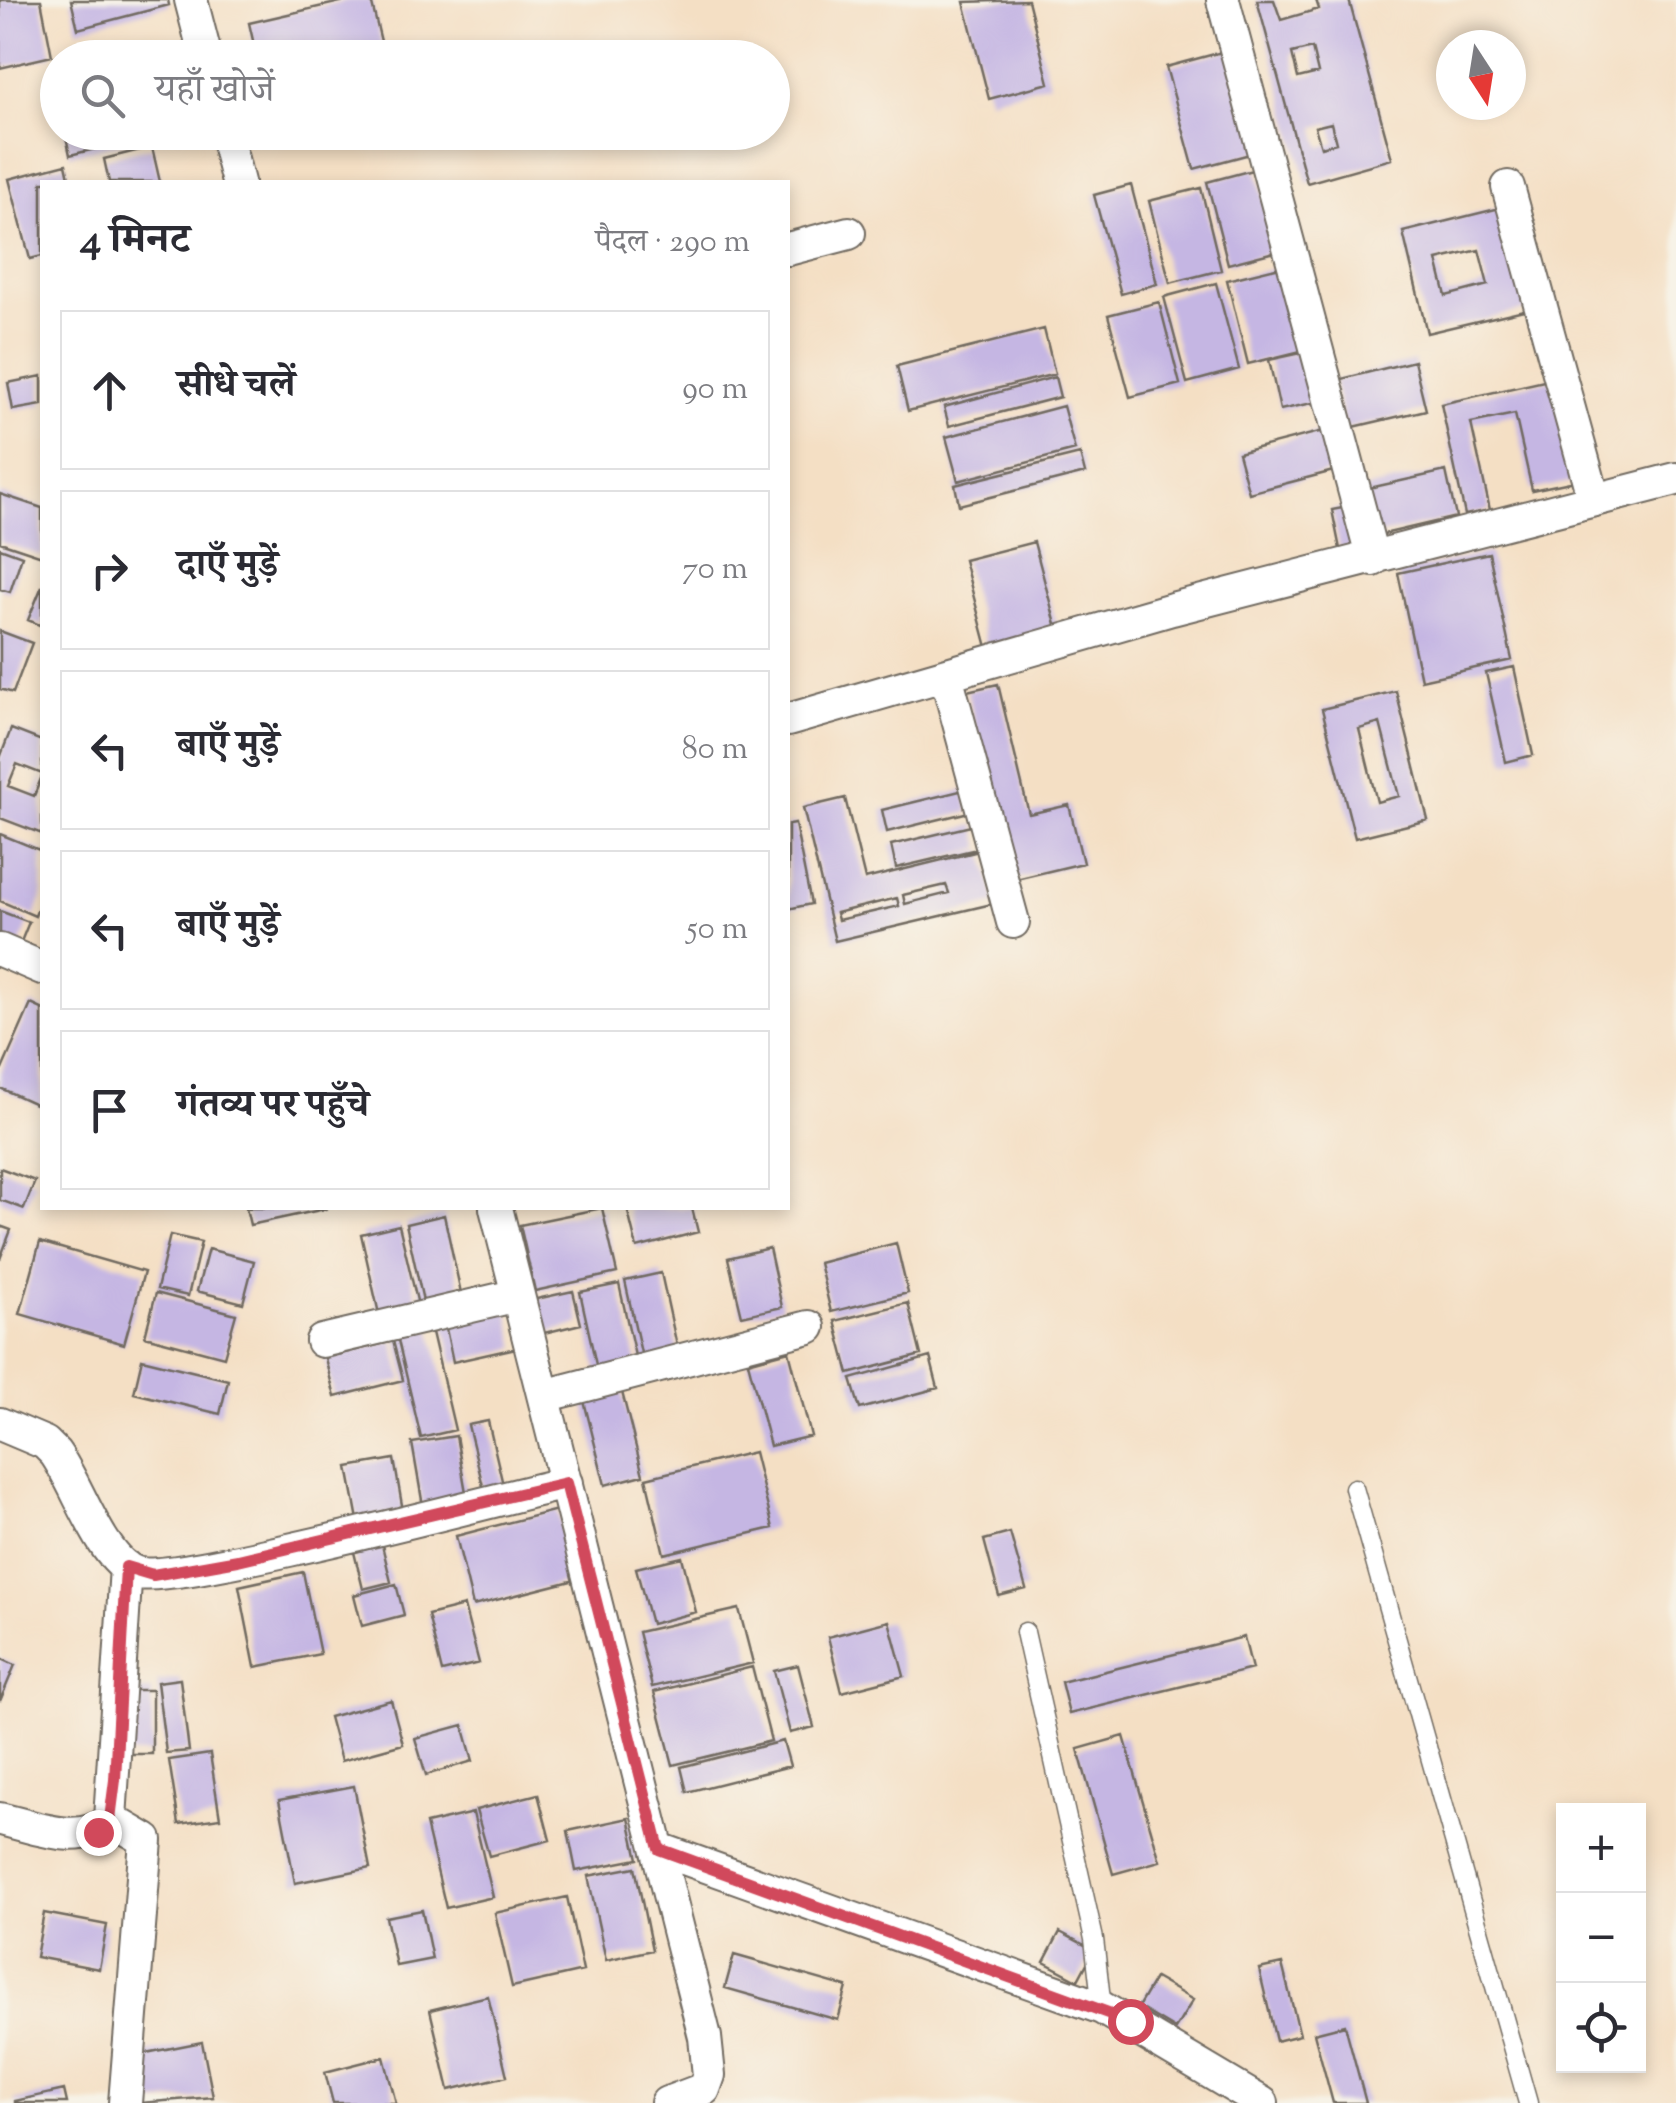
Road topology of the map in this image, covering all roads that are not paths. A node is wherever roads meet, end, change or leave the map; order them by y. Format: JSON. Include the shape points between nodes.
{"nodes":[{"id":1,"x":191,"y":0,"type":"edge"},
{"id":2,"x":1224,"y":0,"type":"edge"},
{"id":3,"x":201,"y":40,"type":"edge"},
{"id":4,"x":230,"y":150,"type":"edge"},
{"id":5,"x":237,"y":180,"type":"edge"},
{"id":6,"x":1508,"y":186,"type":"dead end"},
{"id":7,"x":850,"y":233,"type":"dead end"},
{"id":8,"x":790,"y":248,"type":"edge"},
{"id":9,"x":1676,"y":479,"type":"edge"},
{"id":10,"x":1594,"y":500,"type":"junction"},
{"id":11,"x":1373,"y":560,"type":"junction"},
{"id":12,"x":946,"y":675,"type":"junction"},
{"id":13,"x":790,"y":719,"type":"edge"},
{"id":14,"x":1013,"y":922,"type":"dead end"},
{"id":15,"x":0,"y":950,"type":"edge"},
{"id":16,"x":40,"y":967,"type":"edge"},
{"id":17,"x":497,"y":1210,"type":"edge"},
{"id":18,"x":518,"y":1295,"type":"junction"},
{"id":19,"x":810,"y":1328,"type":"dead end"},
{"id":20,"x":322,"y":1341,"type":"dead end"},
{"id":21,"x":544,"y":1396,"type":"junction"},
{"id":22,"x":0,"y":1424,"type":"edge"},
{"id":23,"x":566,"y":1483,"type":"junction"},
{"id":24,"x":1354,"y":1488,"type":"dead end"},
{"id":25,"x":126,"y":1567,"type":"junction"},
{"id":26,"x":1025,"y":1632,"type":"dead end"},
{"id":27,"x":0,"y":1819,"type":"edge"},
{"id":28,"x":110,"y":1819,"type":"junction"},
{"id":29,"x":659,"y":1849,"type":"junction"},
{"id":30,"x":1102,"y":2008,"type":"junction"},
{"id":31,"x":124,"y":2103,"type":"edge"},
{"id":32,"x":667,"y":2103,"type":"edge"},
{"id":33,"x":1262,"y":2103,"type":"edge"},
{"id":34,"x":1528,"y":2103,"type":"edge"}],
"edges":[{"from":1,"to":3,"type":"street"},
{"from":2,"to":11,"type":"street"},
{"from":4,"to":5,"type":"street"},
{"from":6,"to":10,"type":"street"},
{"from":7,"to":8,"type":"street"},
{"from":9,"to":10,"type":"street"},
{"from":10,"to":11,"type":"street"},
{"from":11,"to":12,"type":"street"},
{"from":12,"to":13,"type":"street"},
{"from":12,"to":14,"type":"street"},
{"from":15,"to":16,"type":"street"},
{"from":17,"to":18,"type":"street"},
{"from":18,"to":20,"type":"street"},
{"from":18,"to":21,"type":"street"},
{"from":19,"to":21,"type":"street"},
{"from":21,"to":23,"type":"street"},
{"from":22,"to":25,"type":"street","via":[[55,1453],[115,1559]]},
{"from":23,"to":25,"type":"street","via":[[238,1560],[153,1575]]},
{"from":23,"to":29,"type":"street"},
{"from":24,"to":34,"type":"lane"},
{"from":25,"to":28,"type":"street"},
{"from":26,"to":30,"type":"lane","via":[[1094,1938]]},
{"from":27,"to":28,"type":"street","via":[[81,1836],[98,1832]]},
{"from":28,"to":31,"type":"street","via":[[146,1840]]},
{"from":29,"to":30,"type":"street"},
{"from":29,"to":32,"type":"street","via":[[709,2074],[699,2094]]},
{"from":30,"to":33,"type":"street"}]}
